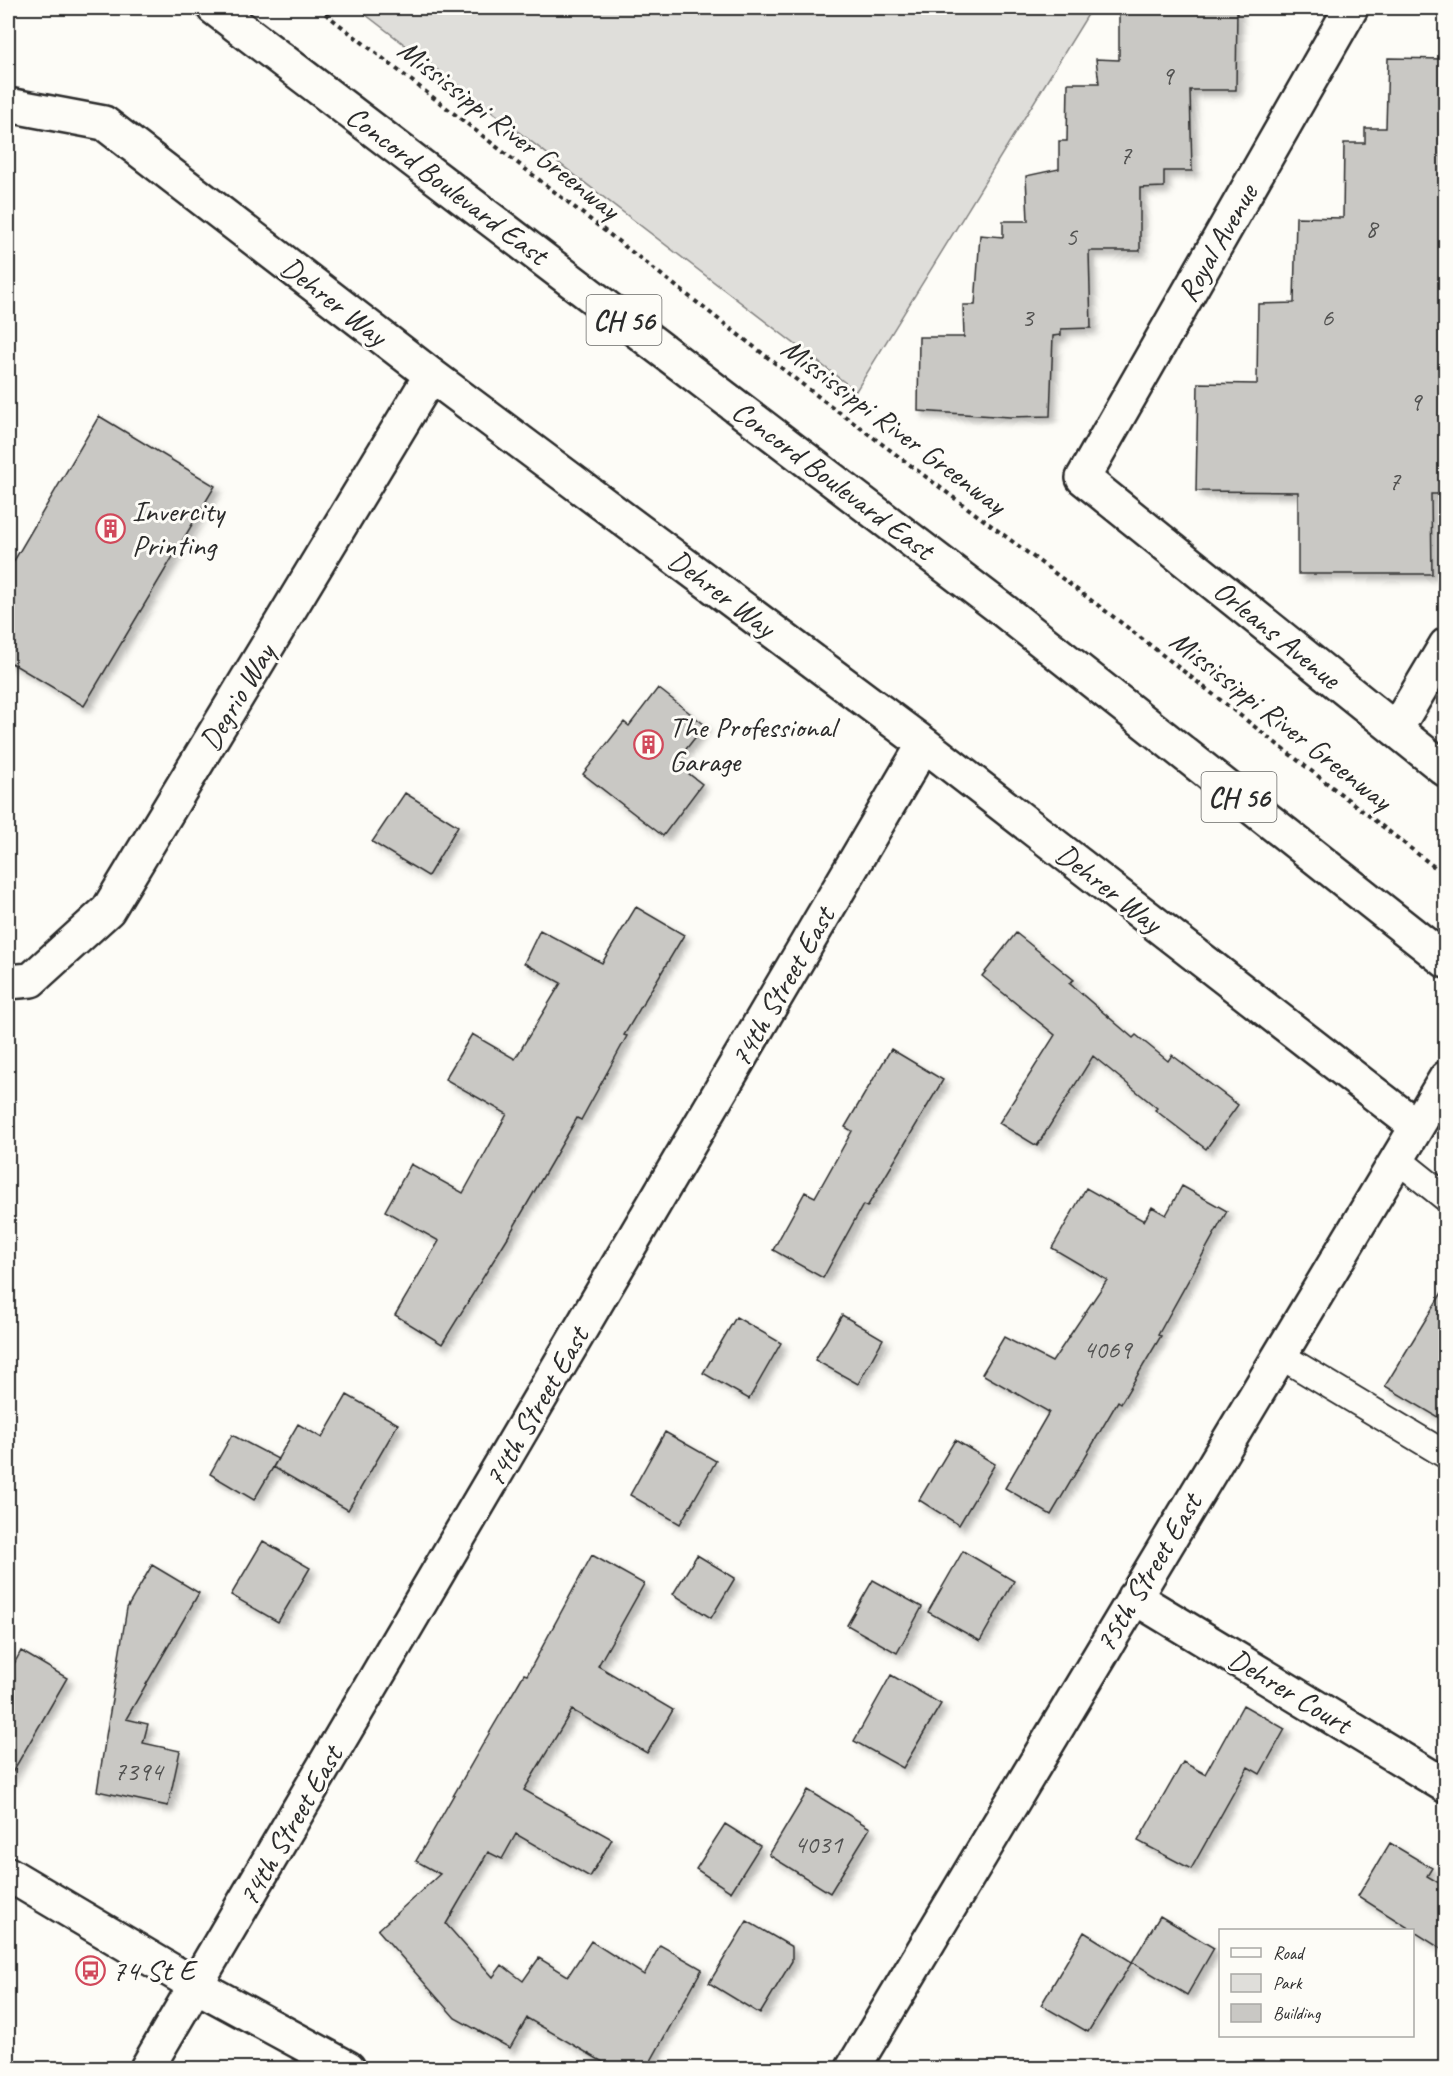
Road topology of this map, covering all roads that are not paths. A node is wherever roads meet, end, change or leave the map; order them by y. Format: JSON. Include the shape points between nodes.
{"nodes":[{"id":1,"x":214,"y":8,"type":"edge"},
{"id":2,"x":1352,"y":8,"type":"edge"},
{"id":3,"x":8,"y":105,"type":"edge"},
{"id":4,"x":431,"y":375,"type":"junction"},
{"id":5,"x":1083,"y":478,"type":"joint"},
{"id":6,"x":1446,"y":645,"type":"edge"},
{"id":7,"x":1396,"y":729,"type":"junction"},
{"id":8,"x":924,"y":744,"type":"junction"},
{"id":9,"x":1446,"y":770,"type":"edge"},
{"id":10,"x":1446,"y":961,"type":"edge"},
{"id":11,"x":8,"y":982,"type":"edge"},
{"id":12,"x":1446,"y":1078,"type":"edge"},
{"id":13,"x":1416,"y":1126,"type":"junction"},
{"id":14,"x":1396,"y":1158,"type":"junction"},
{"id":15,"x":1446,"y":1198,"type":"edge"},
{"id":16,"x":1278,"y":1354,"type":"junction"},
{"id":17,"x":1446,"y":1455,"type":"edge"},
{"id":18,"x":1134,"y":1597,"type":"junction"},
{"id":19,"x":1446,"y":1786,"type":"edge"},
{"id":20,"x":8,"y":1874,"type":"edge"},
{"id":21,"x":196,"y":1986,"type":"junction"},
{"id":22,"x":147,"y":2068,"type":"edge"},
{"id":23,"x":348,"y":2068,"type":"edge"},
{"id":24,"x":853,"y":2068,"type":"edge"}],
"edges":[{"from":1,"to":10,"type":"street","name":"Concord Boulevard East","number":"CH 56","via":[[1003,610]]},
{"from":2,"to":5,"type":"street","name":"Royal Avenue"},
{"from":3,"to":4,"type":"street","name":"Dehrer Way","via":[[104,123]]},
{"from":4,"to":8,"type":"street","name":"Dehrer Way"},
{"from":4,"to":11,"type":"street","name":"Degrio Way","via":[[108,910],[31,980]]},
{"from":5,"to":7,"type":"street","name":"Orleans Avenue"},
{"from":6,"to":7,"type":"street"},
{"from":7,"to":9,"type":"street","name":"Orleans Avenue"},
{"from":8,"to":13,"type":"street","name":"Dehrer Way"},
{"from":8,"to":21,"type":"street","name":"74th Street East"},
{"from":12,"to":13,"type":"street","name":"75th Street East"},
{"from":13,"to":14,"type":"street","name":"75th Street East"},
{"from":14,"to":15,"type":"lane"},
{"from":14,"to":16,"type":"street","name":"75th Street East"},
{"from":16,"to":17,"type":"lane"},
{"from":16,"to":18,"type":"street","name":"75th Street East"},
{"from":18,"to":19,"type":"street","name":"Dehrer Court"},
{"from":18,"to":24,"type":"street","name":"75th Street East"},
{"from":20,"to":21,"type":"street"},
{"from":21,"to":22,"type":"street","name":"74th Street East"},
{"from":21,"to":23,"type":"street"}]}
